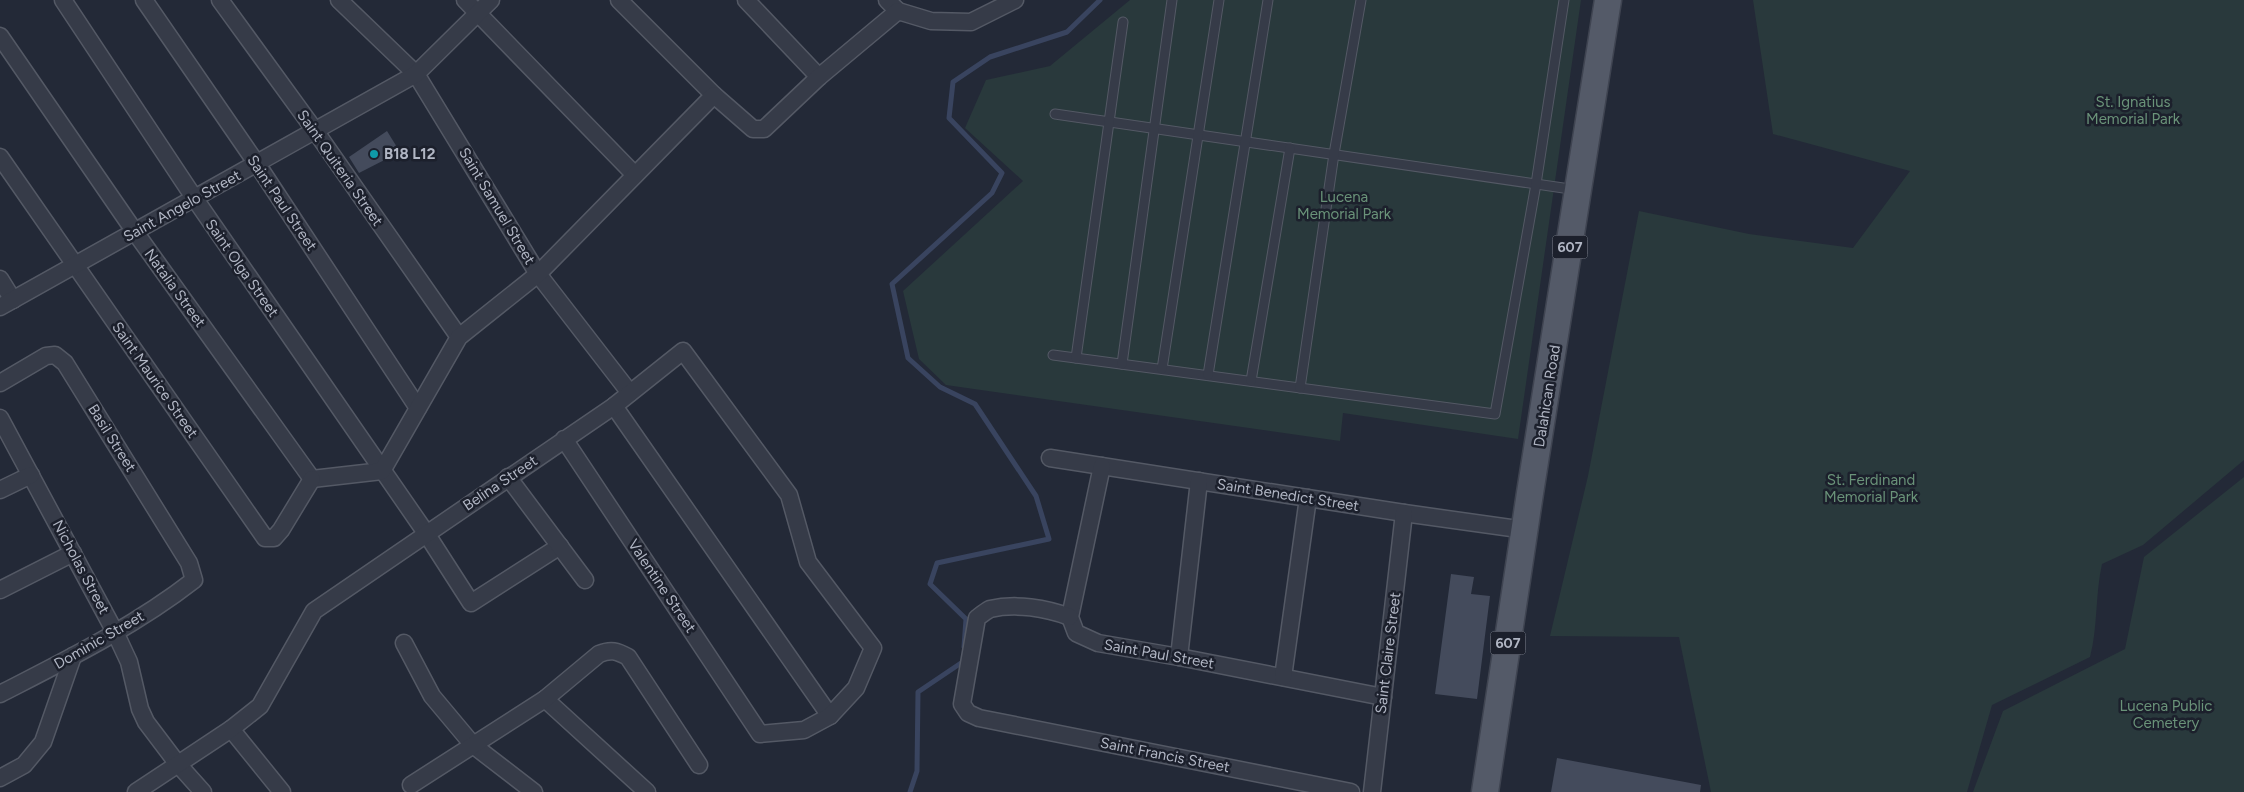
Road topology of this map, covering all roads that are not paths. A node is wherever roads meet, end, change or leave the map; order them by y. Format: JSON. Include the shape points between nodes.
{"nodes":[{"id":1,"x":63,"y":0,"type":"edge"},
{"id":2,"x":144,"y":0,"type":"edge"},
{"id":3,"x":220,"y":0,"type":"edge"},
{"id":4,"x":339,"y":0,"type":"edge"},
{"id":5,"x":465,"y":0,"type":"edge"},
{"id":6,"x":491,"y":0,"type":"edge"},
{"id":7,"x":620,"y":0,"type":"edge"},
{"id":8,"x":746,"y":0,"type":"edge"},
{"id":9,"x":1014,"y":0,"type":"edge"},
{"id":10,"x":1172,"y":0,"type":"edge"},
{"id":11,"x":1220,"y":0,"type":"edge"},
{"id":12,"x":1268,"y":0,"type":"edge"},
{"id":13,"x":1361,"y":0,"type":"edge"},
{"id":14,"x":1564,"y":0,"type":"edge"},
{"id":15,"x":1608,"y":0,"type":"edge"},
{"id":16,"x":892,"y":6,"type":"edge"},
{"id":17,"x":478,"y":13,"type":"junction"},
{"id":18,"x":1123,"y":22,"type":"dead end"},
{"id":19,"x":0,"y":36,"type":"edge"},
{"id":20,"x":416,"y":74,"type":"junction"},
{"id":21,"x":819,"y":77,"type":"junction"},
{"id":22,"x":714,"y":95,"type":"junction"},
{"id":23,"x":1055,"y":114,"type":"dead end"},
{"id":24,"x":1109,"y":122,"type":"junction"},
{"id":25,"x":1154,"y":128,"type":"junction"},
{"id":26,"x":316,"y":132,"type":"junction"},
{"id":27,"x":1198,"y":135,"type":"junction"},
{"id":28,"x":1246,"y":142,"type":"junction"},
{"id":29,"x":1290,"y":148,"type":"junction"},
{"id":30,"x":1334,"y":154,"type":"junction"},
{"id":31,"x":0,"y":158,"type":"edge"},
{"id":32,"x":257,"y":164,"type":"junction"},
{"id":33,"x":635,"y":175,"type":"junction"},
{"id":34,"x":1536,"y":184,"type":"junction"},
{"id":35,"x":1579,"y":190,"type":"junction"},
{"id":36,"x":195,"y":199,"type":"junction"},
{"id":37,"x":135,"y":232,"type":"junction"},
{"id":38,"x":76,"y":266,"type":"junction"},
{"id":39,"x":538,"y":274,"type":"junction"},
{"id":40,"x":0,"y":279,"type":"edge"},
{"id":41,"x":7,"y":304,"type":"edge"},
{"id":42,"x":459,"y":337,"type":"junction"},
{"id":43,"x":1053,"y":355,"type":"dead end"},
{"id":44,"x":1076,"y":358,"type":"junction"},
{"id":45,"x":1122,"y":364,"type":"junction"},
{"id":46,"x":1162,"y":369,"type":"junction"},
{"id":47,"x":1208,"y":375,"type":"junction"},
{"id":48,"x":1251,"y":381,"type":"junction"},
{"id":49,"x":0,"y":383,"type":"edge"},
{"id":50,"x":1300,"y":388,"type":"junction"},
{"id":51,"x":630,"y":393,"type":"junction"},
{"id":52,"x":614,"y":406,"type":"junction"},
{"id":53,"x":418,"y":408,"type":"junction"},
{"id":54,"x":0,"y":418,"type":"edge"},
{"id":55,"x":564,"y":439,"type":"junction"},
{"id":56,"x":1050,"y":458,"type":"dead end"},
{"id":57,"x":1102,"y":466,"type":"junction"},
{"id":58,"x":382,"y":471,"type":"junction"},
{"id":59,"x":31,"y":475,"type":"junction"},
{"id":60,"x":508,"y":477,"type":"junction"},
{"id":61,"x":312,"y":479,"type":"junction"},
{"id":62,"x":1199,"y":481,"type":"junction"},
{"id":63,"x":0,"y":490,"type":"edge"},
{"id":64,"x":1308,"y":498,"type":"junction"},
{"id":65,"x":1404,"y":513,"type":"junction"},
{"id":66,"x":1526,"y":530,"type":"junction"},
{"id":67,"x":426,"y":534,"type":"junction"},
{"id":68,"x":560,"y":546,"type":"junction"},
{"id":69,"x":72,"y":552,"type":"junction"},
{"id":70,"x":194,"y":580,"type":"joint"},
{"id":71,"x":585,"y":580,"type":"dead end"},
{"id":72,"x":0,"y":590,"type":"edge"},
{"id":73,"x":1070,"y":617,"type":"junction"},
{"id":74,"x":116,"y":632,"type":"junction"},
{"id":75,"x":404,"y":643,"type":"dead end"},
{"id":76,"x":73,"y":656,"type":"junction"},
{"id":77,"x":1180,"y":657,"type":"junction"},
{"id":78,"x":1283,"y":677,"type":"junction"},
{"id":79,"x":0,"y":694,"type":"edge"},
{"id":80,"x":1383,"y":697,"type":"junction"},
{"id":81,"x":545,"y":699,"type":"junction"},
{"id":82,"x":830,"y":716,"type":"junction"},
{"id":83,"x":232,"y":729,"type":"junction"},
{"id":84,"x":473,"y":745,"type":"junction"},
{"id":85,"x":177,"y":763,"type":"junction"},
{"id":86,"x":698,"y":764,"type":"dead end"},
{"id":87,"x":0,"y":778,"type":"edge"},
{"id":88,"x":411,"y":784,"type":"dead end"},
{"id":89,"x":136,"y":792,"type":"edge"},
{"id":90,"x":203,"y":792,"type":"edge"},
{"id":91,"x":282,"y":792,"type":"edge"},
{"id":92,"x":534,"y":792,"type":"edge"},
{"id":93,"x":647,"y":792,"type":"edge"},
{"id":94,"x":1351,"y":792,"type":"edge"},
{"id":95,"x":1372,"y":792,"type":"edge"},
{"id":96,"x":1486,"y":792,"type":"edge"}],
"edges":[{"from":1,"to":36,"type":"street","name":"Saint Olga Street"},
{"from":2,"to":32,"type":"street","name":"Saint Paul Street"},
{"from":3,"to":26,"type":"street","name":"Saint Quiteria Street"},
{"from":4,"to":20,"type":"street","name":"Saint Samuel Street"},
{"from":5,"to":17,"type":"street"},
{"from":6,"to":17,"type":"street","name":"Saint Angelo Street"},
{"from":7,"to":22,"type":"street"},
{"from":8,"to":21,"type":"street"},
{"from":9,"to":16,"type":"street","via":[[971,22],[931,22]]},
{"from":10,"to":25,"type":"lane"},
{"from":11,"to":27,"type":"lane"},
{"from":12,"to":28,"type":"lane"},
{"from":13,"to":30,"type":"lane"},
{"from":14,"to":34,"type":"lane"},
{"from":15,"to":35,"type":"main road","name":"Dalahican Road","number":"607"},
{"from":16,"to":21,"type":"street"},
{"from":17,"to":20,"type":"street","name":"Saint Angelo Street"},
{"from":17,"to":33,"type":"street"},
{"from":18,"to":24,"type":"lane"},
{"from":19,"to":37,"type":"street","name":"Natalia Street"},
{"from":20,"to":26,"type":"street","name":"Saint Angelo Street"},
{"from":20,"to":39,"type":"street","name":"Saint Samuel Street"},
{"from":21,"to":22,"type":"street","via":[[764,128],[753,129]]},
{"from":22,"to":33,"type":"street"},
{"from":23,"to":24,"type":"lane"},
{"from":24,"to":25,"type":"lane"},
{"from":24,"to":44,"type":"lane"},
{"from":25,"to":27,"type":"lane"},
{"from":25,"to":45,"type":"lane"},
{"from":26,"to":32,"type":"street","name":"Saint Angelo Street"},
{"from":26,"to":42,"type":"street","name":"Saint Quiteria Street"},
{"from":27,"to":28,"type":"lane"},
{"from":27,"to":46,"type":"lane"},
{"from":28,"to":29,"type":"lane"},
{"from":28,"to":47,"type":"lane"},
{"from":29,"to":30,"type":"lane"},
{"from":29,"to":48,"type":"lane"},
{"from":30,"to":34,"type":"lane"},
{"from":30,"to":50,"type":"lane"},
{"from":31,"to":38,"type":"street","name":"Saint Maurice Street"},
{"from":32,"to":36,"type":"street","name":"Saint Angelo Street"},
{"from":32,"to":53,"type":"street","name":"Saint Paul Street"},
{"from":33,"to":39,"type":"street"},
{"from":34,"to":35,"type":"lane"},
{"from":34,"to":50,"type":"lane","via":[[1495,414]]},
{"from":35,"to":66,"type":"main road","name":"Dalahican Road","number":"607"},
{"from":36,"to":37,"type":"street","name":"Saint Angelo Street"},
{"from":36,"to":58,"type":"street","name":"Saint Olga Street"},
{"from":37,"to":38,"type":"street","name":"Saint Angelo Street"},
{"from":37,"to":61,"type":"street","name":"Natalia Street"},
{"from":38,"to":41,"type":"street","name":"Saint Angelo Street"},
{"from":38,"to":61,"type":"street","name":"Saint Maurice Street","via":[[265,538],[274,538],[281,530]]},
{"from":39,"to":42,"type":"street","name":"Saint Samuel Street"},
{"from":39,"to":51,"type":"street"},
{"from":40,"to":41,"type":"street"},
{"from":42,"to":53,"type":"street","name":"Saint Samuel Street"},
{"from":43,"to":44,"type":"lane"},
{"from":44,"to":45,"type":"lane"},
{"from":45,"to":46,"type":"lane"},
{"from":46,"to":47,"type":"lane"},
{"from":47,"to":48,"type":"lane"},
{"from":48,"to":50,"type":"lane"},
{"from":49,"to":70,"type":"street","name":"Basil Street","via":[[46,356],[56,355],[65,362],[189,562]]},
{"from":51,"to":52,"type":"street","name":"Belina Street"},
{"from":51,"to":82,"type":"street","name":"Belina Street","via":[[683,351],[789,495],[808,562],[873,648],[856,688]]},
{"from":52,"to":55,"type":"street","name":"Belina Street"},
{"from":52,"to":82,"type":"street"},
{"from":53,"to":58,"type":"street","name":"Saint Samuel Street"},
{"from":54,"to":59,"type":"street","name":"Nicholas Street"},
{"from":55,"to":60,"type":"street","name":"Belina Street"},
{"from":55,"to":82,"type":"street","name":"Valentine Street","via":[[760,734],[804,730]]},
{"from":56,"to":57,"type":"street","name":"Saint Benedict Street"},
{"from":57,"to":62,"type":"street","name":"Saint Benedict Street"},
{"from":57,"to":73,"type":"street"},
{"from":58,"to":61,"type":"street"},
{"from":58,"to":67,"type":"street","name":"Saint Olga Street"},
{"from":59,"to":63,"type":"street"},
{"from":59,"to":69,"type":"street","name":"Nicholas Street"},
{"from":60,"to":67,"type":"street","name":"Belina Street"},
{"from":60,"to":68,"type":"street"},
{"from":62,"to":64,"type":"street","name":"Saint Benedict Street"},
{"from":62,"to":77,"type":"street"},
{"from":64,"to":65,"type":"street","name":"Saint Benedict Street"},
{"from":64,"to":78,"type":"street"},
{"from":65,"to":66,"type":"street","name":"Saint Benedict Street"},
{"from":65,"to":80,"type":"street","name":"Saint Claire Street"},
{"from":66,"to":96,"type":"main road","name":"Dalahican Road","number":"607"},
{"from":67,"to":68,"type":"street","name":"Saint Olga Street","via":[[471,603]]},
{"from":67,"to":83,"type":"street","name":"Belina Street","via":[[314,611],[260,706]]},
{"from":68,"to":71,"type":"street"},
{"from":69,"to":72,"type":"street"},
{"from":69,"to":74,"type":"street","name":"Nicholas Street"},
{"from":70,"to":74,"type":"street","name":"Dominic Street"},
{"from":73,"to":77,"type":"street","name":"Saint Paul Street","via":[[1076,633],[1098,643]]},
{"from":73,"to":94,"type":"street","name":"Saint Francis Street","via":[[1049,609],[1019,607],[989,610],[977,618],[962,704],[968,713],[979,718]]},
{"from":74,"to":76,"type":"street","name":"Dominic Street"},
{"from":74,"to":85,"type":"street","name":"Nicholas Street","via":[[129,662],[146,722]]},
{"from":75,"to":84,"type":"street","via":[[432,696]]},
{"from":76,"to":79,"type":"street","name":"Dominic Street"},
{"from":76,"to":87,"type":"street","via":[[43,742],[24,764]]},
{"from":77,"to":78,"type":"street","name":"Saint Paul Street"},
{"from":78,"to":80,"type":"street","name":"Saint Paul Street"},
{"from":80,"to":95,"type":"street","name":"Saint Claire Street"},
{"from":81,"to":84,"type":"street"},
{"from":81,"to":86,"type":"street","via":[[599,654],[608,650],[618,651],[628,657]]},
{"from":81,"to":93,"type":"street"},
{"from":83,"to":85,"type":"street"},
{"from":83,"to":91,"type":"street"},
{"from":84,"to":88,"type":"street"},
{"from":84,"to":92,"type":"street"},
{"from":85,"to":89,"type":"street"},
{"from":85,"to":90,"type":"street","name":"Nicholas Street"}]}
